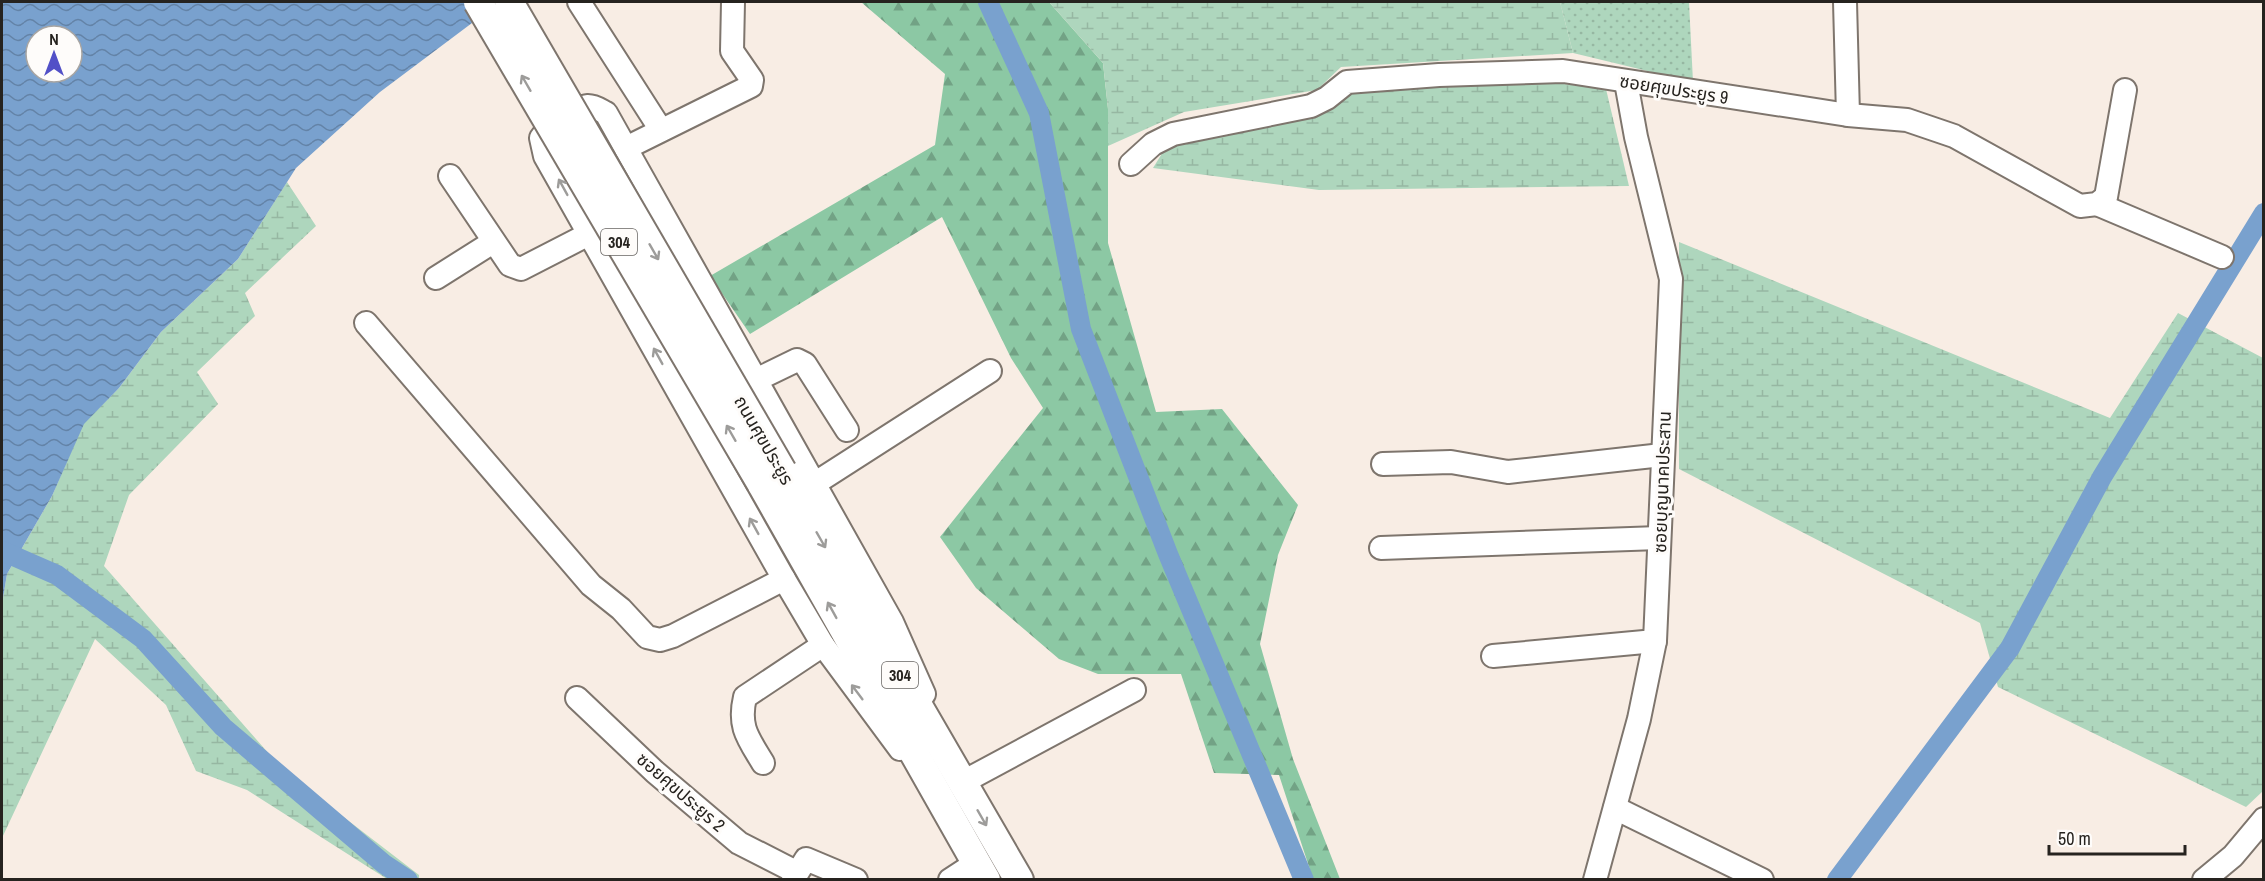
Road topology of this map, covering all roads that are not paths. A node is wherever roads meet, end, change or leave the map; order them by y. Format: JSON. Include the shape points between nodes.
{"nodes":[{"id":1,"x":478,"y":2,"type":"edge"},
{"id":2,"x":509,"y":2,"type":"edge"},
{"id":3,"x":579,"y":2,"type":"edge"},
{"id":4,"x":733,"y":2,"type":"edge"},
{"id":5,"x":1845,"y":2,"type":"edge"},
{"id":6,"x":1626,"y":82,"type":"junction"},
{"id":7,"x":2125,"y":90,"type":"dead end"},
{"id":8,"x":1848,"y":115,"type":"junction"},
{"id":9,"x":661,"y":130,"type":"junction"},
{"id":10,"x":626,"y":148,"type":"junction"},
{"id":11,"x":1131,"y":164,"type":"dead end"},
{"id":12,"x":450,"y":176,"type":"dead end"},
{"id":13,"x":2097,"y":204,"type":"junction"},
{"id":14,"x":589,"y":234,"type":"junction"},
{"id":15,"x":493,"y":242,"type":"junction"},
{"id":16,"x":2222,"y":257,"type":"dead end"},
{"id":17,"x":436,"y":278,"type":"dead end"},
{"id":18,"x":366,"y":323,"type":"dead end"},
{"id":19,"x":990,"y":371,"type":"dead end"},
{"id":20,"x":756,"y":380,"type":"junction"},
{"id":21,"x":847,"y":430,"type":"dead end"},
{"id":22,"x":1662,"y":455,"type":"junction"},
{"id":23,"x":1383,"y":464,"type":"dead end"},
{"id":24,"x":771,"y":477,"type":"junction"},
{"id":25,"x":813,"y":484,"type":"junction"},
{"id":26,"x":1659,"y":538,"type":"junction"},
{"id":27,"x":1382,"y":548,"type":"dead end"},
{"id":28,"x":784,"y":579,"type":"junction"},
{"id":29,"x":1655,"y":641,"type":"junction"},
{"id":30,"x":823,"y":645,"type":"junction"},
{"id":31,"x":1493,"y":656,"type":"dead end"},
{"id":32,"x":1134,"y":690,"type":"dead end"},
{"id":33,"x":577,"y":698,"type":"dead end"},
{"id":34,"x":763,"y":763,"type":"dead end"},
{"id":35,"x":965,"y":787,"type":"junction"},
{"id":36,"x":942,"y":806,"type":"junction"},
{"id":37,"x":1615,"y":808,"type":"junction"},
{"id":38,"x":2264,"y":819,"type":"edge"},
{"id":39,"x":981,"y":871,"type":"edge"},
{"id":40,"x":794,"y":876,"type":"edge"},
{"id":41,"x":856,"y":879,"type":"edge"},
{"id":42,"x":950,"y":879,"type":"edge"},
{"id":43,"x":1018,"y":879,"type":"edge"},
{"id":44,"x":1595,"y":879,"type":"edge"},
{"id":45,"x":1762,"y":879,"type":"edge"},
{"id":46,"x":2204,"y":879,"type":"edge"}],
"edges":[{"from":24,"to":1,"type":"main road","name":"ถนนศุขประยูร","number":"304","one_way":true,"bridge":true},
{"from":2,"to":24,"type":"main road","name":"ถนนศุขประยูร","number":"304","one_way":true,"bridge":true},
{"from":3,"to":9,"type":"street"},
{"from":4,"to":9,"type":"street","via":[[732,51],[752,86]]},
{"from":5,"to":8,"type":"street"},
{"from":6,"to":8,"type":"street","name":"ซอยศุขประยูร 9"},
{"from":6,"to":11,"type":"street","name":"ซอยศุขประยูร 9","via":[[1563,71],[1347,82],[1311,106],[1173,134],[1153,144]]},
{"from":6,"to":22,"type":"street","name":"ซอยบุญนาคประสาน","via":[[1671,279]]},
{"from":7,"to":13,"type":"street","via":[[2106,197]]},
{"from":8,"to":13,"type":"street","name":"ซอยศุขประยูร 9","via":[[1907,120],[1954,136],[2080,206]]},
{"from":9,"to":10,"type":"street"},
{"from":14,"to":10,"type":"street","one_way":true,"via":[[545,156],[541,138],[546,129],[585,106],[594,106],[606,114]]},
{"from":10,"to":20,"type":"street"},
{"from":12,"to":15,"type":"street"},
{"from":13,"to":16,"type":"street","name":"ซอยศุขประยูร 9"},
{"from":14,"to":15,"type":"street","via":[[521,269],[510,265]]},
{"from":28,"to":14,"type":"street","one_way":true},
{"from":15,"to":17,"type":"street"},
{"from":18,"to":28,"type":"street","via":[[591,585],[647,637],[660,640],[673,636]]},
{"from":19,"to":25,"type":"street"},
{"from":20,"to":21,"type":"street","via":[[797,360],[805,364]]},
{"from":20,"to":25,"type":"street"},
{"from":22,"to":23,"type":"street","via":[[1508,472],[1451,462]]},
{"from":22,"to":26,"type":"street","name":"ซอยบุญนาคประสาน"},
{"from":24,"to":35,"type":"main road","name":"ถนนศุขประยูร","number":"304","one_way":true},
{"from":36,"to":24,"type":"main road","name":"ถนนศุขประยูร","number":"304","one_way":true},
{"from":25,"to":35,"type":"street","via":[[892,622]]},
{"from":26,"to":27,"type":"street"},
{"from":26,"to":29,"type":"street","name":"ซอยบุญนาคประสาน"},
{"from":28,"to":30,"type":"street"},
{"from":29,"to":31,"type":"street"},
{"from":29,"to":37,"type":"street","name":"ซอยบุญนาคประสาน"},
{"from":30,"to":34,"type":"street","via":[[745,697],[741,716],[746,734]]},
{"from":36,"to":30,"type":"street","one_way":true},
{"from":32,"to":35,"type":"street"},
{"from":33,"to":40,"type":"street","name":"ซอยศุขประยูร 2","via":[[655,772],[739,843]]},
{"from":35,"to":43,"type":"main road","name":"ถนนศุขประยูร","number":"304","one_way":true},
{"from":36,"to":39,"type":"main road","name":"ถนนศุขประยูร","number":"304"},
{"from":37,"to":44,"type":"street","name":"ซอยบุญนาคประสาน"},
{"from":37,"to":45,"type":"street"},
{"from":38,"to":46,"type":"street","via":[[2233,856]]},
{"from":39,"to":42,"type":"street"},
{"from":40,"to":41,"type":"street","name":"ซอยศุขประยูร 2","via":[[806,860]]}]}
